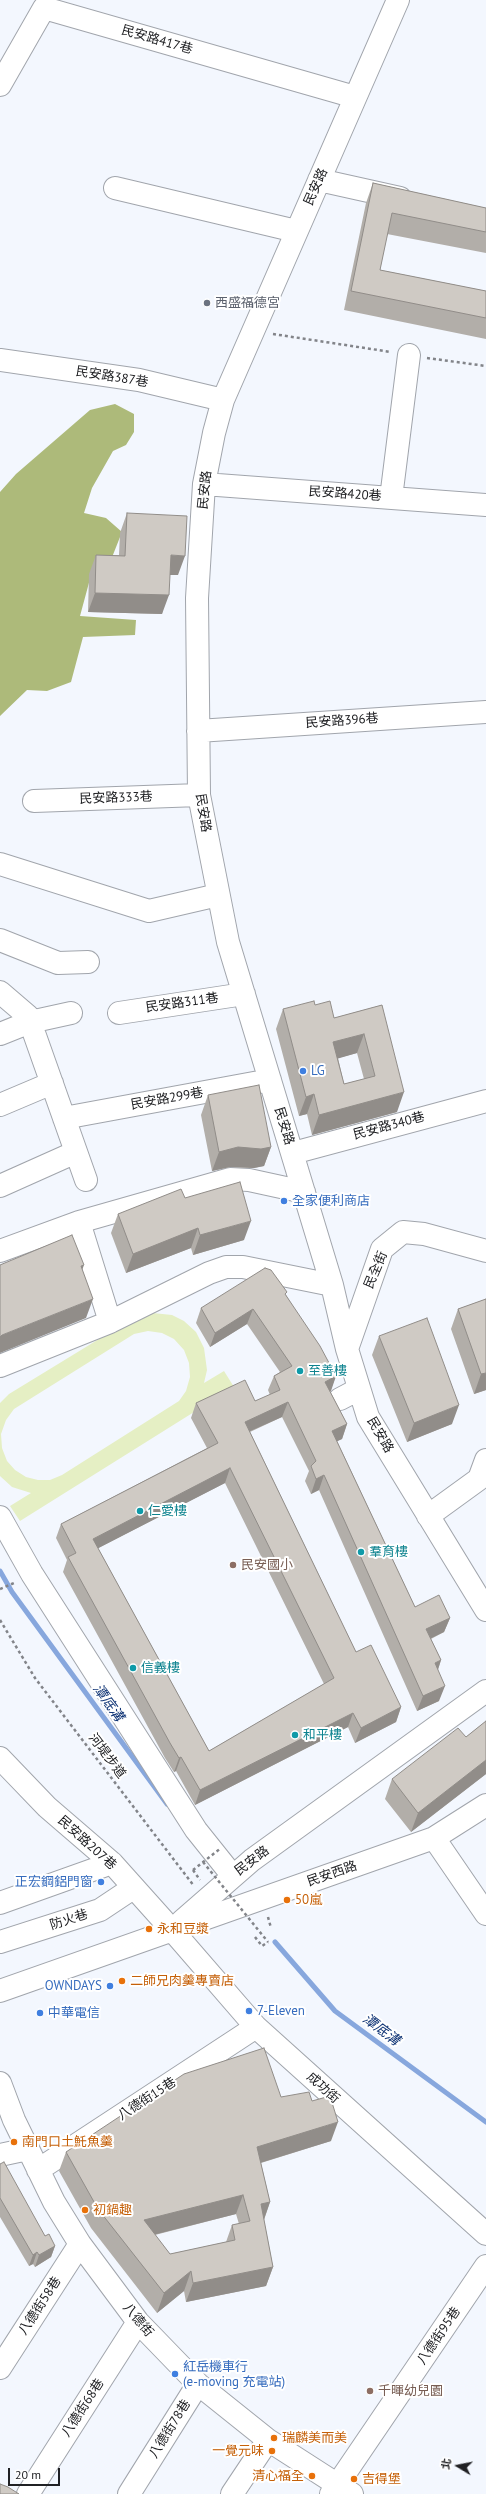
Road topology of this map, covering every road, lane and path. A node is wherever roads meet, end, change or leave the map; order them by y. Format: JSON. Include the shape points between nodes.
{"nodes":[{"id":1,"x":398,"y":0,"type":"edge"},
{"id":2,"x":0,"y":85,"type":"edge"},
{"id":3,"x":355,"y":97,"type":"junction"},
{"id":4,"x":319,"y":180,"type":"junction"},
{"id":5,"x":115,"y":188,"type":"dead end"},
{"id":6,"x":420,"y":202,"type":"edge"},
{"id":7,"x":296,"y":231,"type":"junction"},
{"id":8,"x":253,"y":331,"type":"junction"},
{"id":9,"x":409,"y":355,"type":"junction"},
{"id":10,"x":0,"y":360,"type":"edge"},
{"id":11,"x":486,"y":366,"type":"edge"},
{"id":12,"x":223,"y":400,"type":"junction"},
{"id":13,"x":204,"y":484,"type":"junction"},
{"id":14,"x":391,"y":498,"type":"junction"},
{"id":15,"x":486,"y":505,"type":"edge"},
{"id":16,"x":486,"y":712,"type":"edge"},
{"id":17,"x":198,"y":731,"type":"junction"},
{"id":18,"x":199,"y":795,"type":"junction"},
{"id":19,"x":34,"y":801,"type":"dead end"},
{"id":20,"x":0,"y":864,"type":"edge"},
{"id":21,"x":218,"y":895,"type":"junction"},
{"id":22,"x":0,"y":940,"type":"edge"},
{"id":23,"x":88,"y":962,"type":"dead end"},
{"id":24,"x":0,"y":992,"type":"edge"},
{"id":25,"x":244,"y":994,"type":"junction"},
{"id":26,"x":71,"y":1013,"type":"dead end"},
{"id":27,"x":119,"y":1013,"type":"dead end"},
{"id":28,"x":30,"y":1022,"type":"junction"},
{"id":29,"x":0,"y":1034,"type":"edge"},
{"id":30,"x":270,"y":1080,"type":"junction"},
{"id":31,"x":52,"y":1083,"type":"junction"},
{"id":32,"x":486,"y":1101,"type":"edge"},
{"id":33,"x":0,"y":1105,"type":"edge"},
{"id":34,"x":64,"y":1118,"type":"junction"},
{"id":35,"x":76,"y":1152,"type":"junction"},
{"id":36,"x":292,"y":1153,"type":"junction"},
{"id":37,"x":86,"y":1180,"type":"dead end"},
{"id":38,"x":0,"y":1186,"type":"edge"},
{"id":39,"x":304,"y":1192,"type":"junction"},
{"id":40,"x":79,"y":1222,"type":"junction"},
{"id":41,"x":0,"y":1251,"type":"edge"},
{"id":42,"x":486,"y":1251,"type":"edge"},
{"id":43,"x":332,"y":1285,"type":"junction"},
{"id":44,"x":110,"y":1322,"type":"junction"},
{"id":45,"x":347,"y":1349,"type":"junction"},
{"id":46,"x":0,"y":1366,"type":"edge"},
{"id":47,"x":359,"y":1389,"type":"junction"},
{"id":48,"x":340,"y":1399,"type":"dead end"},
{"id":49,"x":484,"y":1474,"type":"edge"},
{"id":50,"x":428,"y":1516,"type":"junction"},
{"id":51,"x":0,"y":1517,"type":"edge"},
{"id":52,"x":486,"y":1610,"type":"edge"},
{"id":53,"x":0,"y":1620,"type":"edge"},
{"id":54,"x":486,"y":1691,"type":"edge"},
{"id":55,"x":4,"y":1768,"type":"edge"},
{"id":56,"x":486,"y":1805,"type":"edge"},
{"id":57,"x":434,"y":1838,"type":"junction"},
{"id":58,"x":221,"y":1848,"type":"dead end"},
{"id":59,"x":203,"y":1862,"type":"dead end"},
{"id":60,"x":112,"y":1863,"type":"junction"},
{"id":61,"x":232,"y":1875,"type":"junction"},
{"id":62,"x":134,"y":1888,"type":"junction"},
{"id":63,"x":203,"y":1890,"type":"junction"},
{"id":64,"x":0,"y":1903,"type":"edge"},
{"id":65,"x":486,"y":1914,"type":"edge"},
{"id":66,"x":172,"y":1930,"type":"junction"},
{"id":67,"x":255,"y":1937,"type":"dead end"},
{"id":68,"x":0,"y":1942,"type":"edge"},
{"id":69,"x":0,"y":1990,"type":"edge"},
{"id":70,"x":256,"y":2027,"type":"junction"},
{"id":71,"x":0,"y":2083,"type":"edge"},
{"id":72,"x":28,"y":2149,"type":"junction"},
{"id":73,"x":0,"y":2155,"type":"edge"},
{"id":74,"x":38,"y":2170,"type":"junction"},
{"id":75,"x":486,"y":2234,"type":"edge"},
{"id":76,"x":80,"y":2244,"type":"junction"},
{"id":77,"x":486,"y":2266,"type":"edge"},
{"id":78,"x":138,"y":2322,"type":"junction"},
{"id":79,"x":0,"y":2368,"type":"edge"},
{"id":80,"x":198,"y":2384,"type":"junction"},
{"id":81,"x":268,"y":2440,"type":"junction"},
{"id":82,"x":340,"y":2491,"type":"edge"},
{"id":83,"x":28,"y":2494,"type":"edge"},
{"id":84,"x":129,"y":2494,"type":"edge"},
{"id":85,"x":232,"y":2494,"type":"edge"}],
"edges":[{"from":1,"to":3,"type":"street","name":"民安路"},
{"from":2,"to":3,"type":"street","name":"民安路417巷","via":[[44,8]]},
{"from":3,"to":4,"type":"street","name":"民安路"},
{"from":4,"to":6,"type":"street"},
{"from":4,"to":7,"type":"street","name":"民安路"},
{"from":5,"to":7,"type":"street"},
{"from":7,"to":8,"type":"street","name":"民安路"},
{"from":8,"to":9,"type":"path"},
{"from":8,"to":12,"type":"street","name":"民安路"},
{"from":9,"to":11,"type":"path"},
{"from":9,"to":14,"type":"street"},
{"from":10,"to":12,"type":"street","name":"民安路387巷","via":[[140,380]]},
{"from":12,"to":13,"type":"street","name":"民安路"},
{"from":13,"to":14,"type":"street","name":"民安路420巷"},
{"from":13,"to":17,"type":"street","name":"民安路","via":[[197,598]]},
{"from":14,"to":15,"type":"street","name":"民安路420巷"},
{"from":16,"to":17,"type":"street","name":"民安路396巷"},
{"from":17,"to":18,"type":"street","name":"民安路"},
{"from":18,"to":19,"type":"street","name":"民安路333巷"},
{"from":18,"to":21,"type":"street","name":"民安路"},
{"from":20,"to":21,"type":"street","via":[[149,911]]},
{"from":21,"to":25,"type":"street","name":"民安路","via":[[228,942]]},
{"from":22,"to":23,"type":"street","via":[[58,963]]},
{"from":24,"to":28,"type":"street","via":[[28,1016]]},
{"from":25,"to":27,"type":"street","name":"民安路311巷"},
{"from":25,"to":30,"type":"street","name":"民安路"},
{"from":26,"to":28,"type":"street"},
{"from":28,"to":29,"type":"street"},
{"from":28,"to":31,"type":"street"},
{"from":30,"to":34,"type":"street","name":"民安路299巷"},
{"from":30,"to":36,"type":"street","name":"民安路"},
{"from":31,"to":33,"type":"street"},
{"from":31,"to":34,"type":"street"},
{"from":32,"to":36,"type":"street","name":"民安路340巷"},
{"from":34,"to":35,"type":"street"},
{"from":35,"to":37,"type":"street"},
{"from":35,"to":38,"type":"street"},
{"from":36,"to":39,"type":"street","name":"民安路"},
{"from":39,"to":40,"type":"street","via":[[249,1180],[230,1179]]},
{"from":39,"to":43,"type":"street","name":"民安路"},
{"from":40,"to":41,"type":"street"},
{"from":40,"to":44,"type":"street"},
{"from":42,"to":45,"type":"street","name":"民全街","via":[[424,1234],[403,1232],[382,1249]]},
{"from":43,"to":44,"type":"street","via":[[243,1267],[226,1267]]},
{"from":43,"to":45,"type":"street","name":"民安路"},
{"from":44,"to":46,"type":"street"},
{"from":45,"to":47,"type":"street","name":"民安路"},
{"from":47,"to":48,"type":"street"},
{"from":47,"to":50,"type":"street","name":"民安路","via":[[368,1417]]},
{"from":49,"to":50,"type":"street"},
{"from":50,"to":52,"type":"street","name":"民安路"},
{"from":51,"to":61,"type":"street","via":[[32,1574],[196,1830]]},
{"from":53,"to":63,"type":"path","name":"河堤步道","via":[[35,1678]]},
{"from":54,"to":61,"type":"street","name":"民安路"},
{"from":55,"to":60,"type":"street","name":"民安路207巷"},
{"from":56,"to":57,"type":"street","name":"民安西路"},
{"from":57,"to":65,"type":"street"},
{"from":57,"to":66,"type":"street","name":"民安西路"},
{"from":58,"to":63,"type":"path","bridge":true,"via":[[193,1870]]},
{"from":59,"to":67,"type":"path","bridge":true,"via":[[268,1942],[262,1946]]},
{"from":60,"to":62,"type":"street","name":"民安路207巷"},
{"from":60,"to":64,"type":"street"},
{"from":61,"to":63,"type":"street","name":"民安路"},
{"from":62,"to":66,"type":"street","name":"民安路207巷"},
{"from":62,"to":68,"type":"street","name":"防火巷","via":[[100,1910]]},
{"from":63,"to":66,"type":"street","name":"民安路"},
{"from":66,"to":69,"type":"street","name":"民安路"},
{"from":66,"to":70,"type":"street","name":"成功街"},
{"from":70,"to":74,"type":"street","name":"八德街15巷"},
{"from":70,"to":75,"type":"street","name":"成功街"},
{"from":71,"to":72,"type":"street","name":"八德街"},
{"from":72,"to":73,"type":"street"},
{"from":72,"to":74,"type":"street","name":"八德街"},
{"from":74,"to":76,"type":"street","name":"八德街"},
{"from":76,"to":78,"type":"street","name":"八德街"},
{"from":76,"to":79,"type":"street","name":"八德街58巷"},
{"from":77,"to":82,"type":"street","name":"八德街95巷"},
{"from":78,"to":80,"type":"street","name":"八德街"},
{"from":78,"to":83,"type":"street","name":"八德街68巷"},
{"from":80,"to":81,"type":"street","name":"八德街"},
{"from":80,"to":84,"type":"street","name":"八德街78巷"},
{"from":81,"to":82,"type":"street","name":"八德街"},
{"from":81,"to":85,"type":"street"}]}
